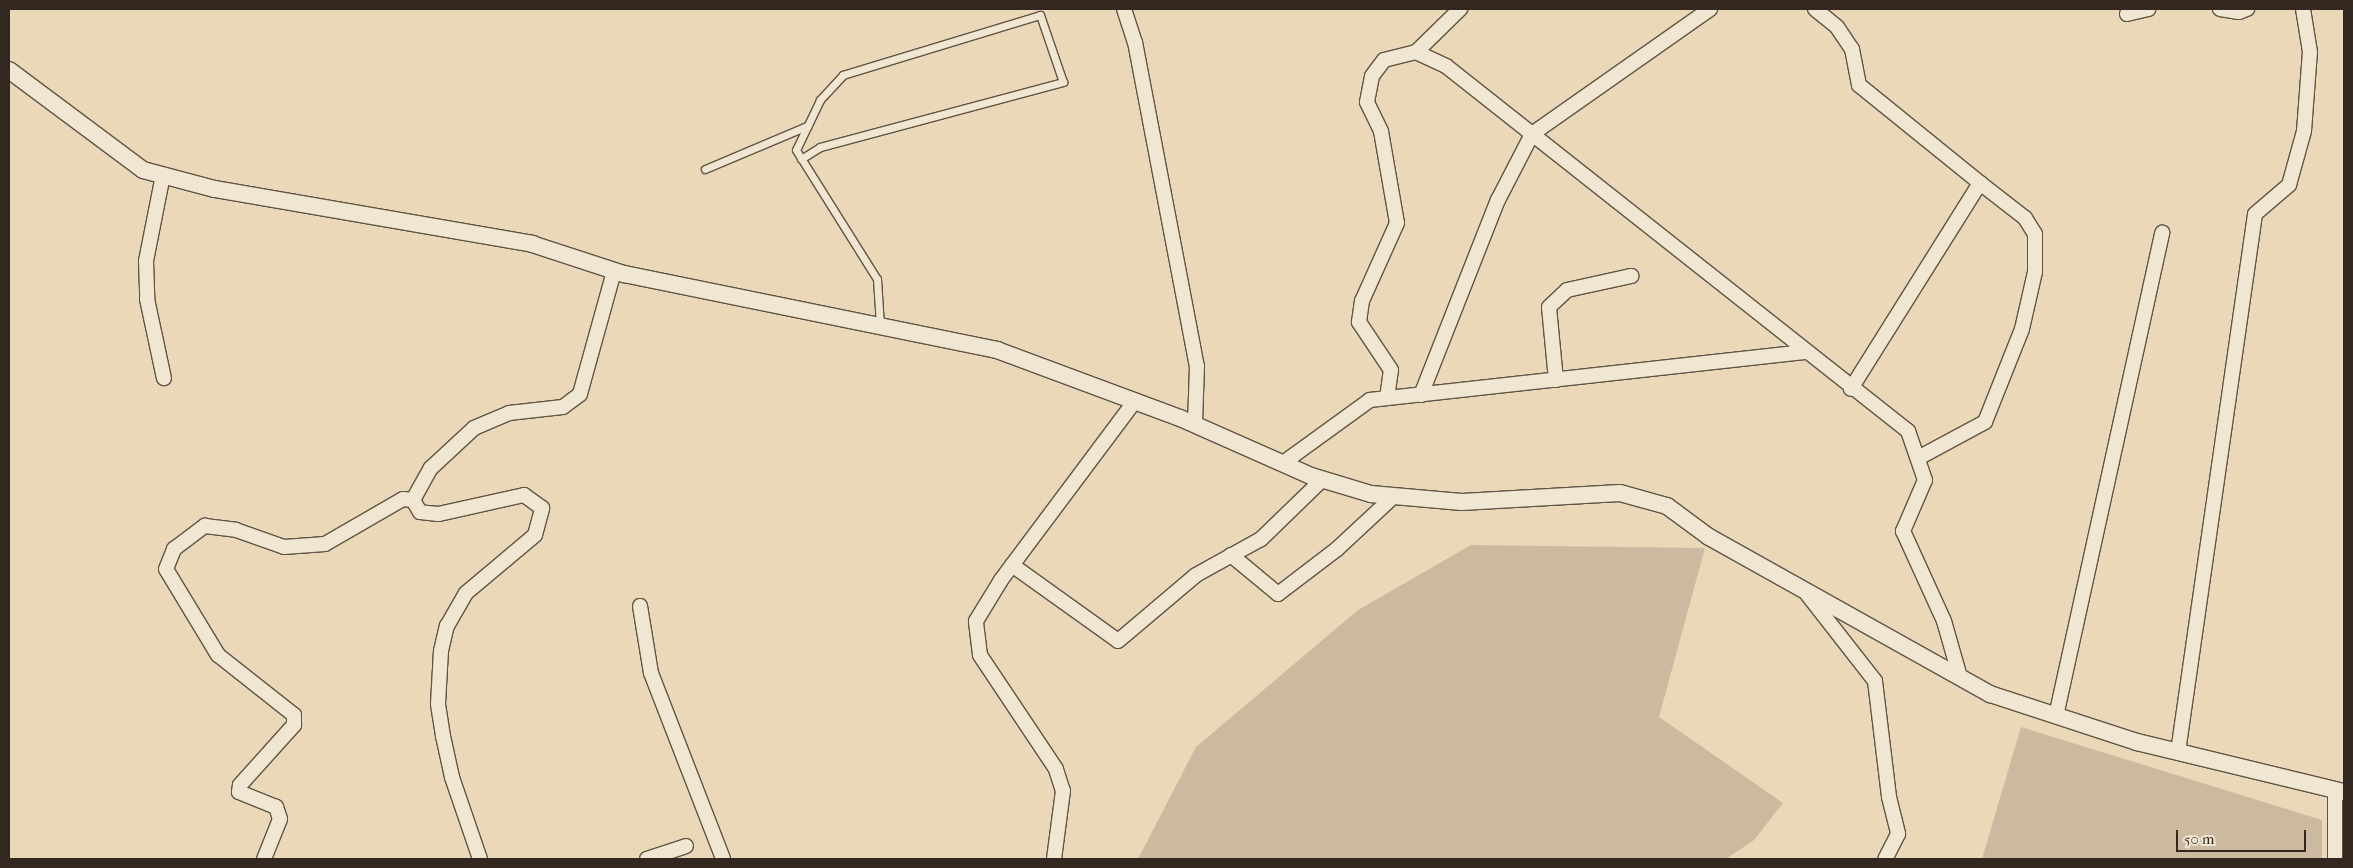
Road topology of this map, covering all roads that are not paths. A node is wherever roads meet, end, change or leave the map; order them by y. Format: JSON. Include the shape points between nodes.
{"nodes":[{"id":1,"x":1124,"y":9,"type":"edge"},
{"id":2,"x":1460,"y":9,"type":"edge"},
{"id":3,"x":1710,"y":9,"type":"edge"},
{"id":4,"x":1815,"y":9,"type":"edge"},
{"id":5,"x":2148,"y":9,"type":"edge"},
{"id":6,"x":2220,"y":9,"type":"edge"},
{"id":7,"x":2247,"y":9,"type":"edge"},
{"id":8,"x":2303,"y":9,"type":"edge"},
{"id":9,"x":2127,"y":14,"type":"dead end"},
{"id":10,"x":1416,"y":52,"type":"junction"},
{"id":11,"x":9,"y":70,"type":"edge"},
{"id":12,"x":807,"y":126,"type":"junction"},
{"id":13,"x":1532,"y":134,"type":"junction"},
{"id":14,"x":801,"y":158,"type":"junction"},
{"id":15,"x":705,"y":169,"type":"dead end"},
{"id":16,"x":163,"y":175,"type":"junction"},
{"id":17,"x":1980,"y":183,"type":"junction"},
{"id":18,"x":2162,"y":232,"type":"dead end"},
{"id":19,"x":614,"y":271,"type":"junction"},
{"id":20,"x":1631,"y":276,"type":"dead end"},
{"id":21,"x":880,"y":326,"type":"junction"},
{"id":22,"x":1804,"y":352,"type":"junction"},
{"id":23,"x":164,"y":378,"type":"dead end"},
{"id":24,"x":1556,"y":380,"type":"junction"},
{"id":25,"x":1851,"y":389,"type":"junction"},
{"id":26,"x":1421,"y":395,"type":"junction"},
{"id":27,"x":1387,"y":398,"type":"junction"},
{"id":28,"x":1135,"y":401,"type":"junction"},
{"id":29,"x":1195,"y":424,"type":"junction"},
{"id":30,"x":1920,"y":457,"type":"junction"},
{"id":31,"x":1283,"y":463,"type":"junction"},
{"id":32,"x":1323,"y":479,"type":"junction"},
{"id":33,"x":1394,"y":496,"type":"junction"},
{"id":34,"x":413,"y":500,"type":"junction"},
{"id":35,"x":1231,"y":554,"type":"junction"},
{"id":36,"x":1012,"y":566,"type":"junction"},
{"id":37,"x":1802,"y":589,"type":"junction"},
{"id":38,"x":640,"y":606,"type":"dead end"},
{"id":39,"x":1960,"y":677,"type":"junction"},
{"id":40,"x":2056,"y":716,"type":"junction"},
{"id":41,"x":2178,"y":752,"type":"junction"},
{"id":42,"x":2340,"y":791,"type":"edge"},
{"id":43,"x":686,"y":846,"type":"dead end"},
{"id":44,"x":264,"y":859,"type":"edge"},
{"id":45,"x":480,"y":859,"type":"edge"},
{"id":46,"x":647,"y":859,"type":"edge"},
{"id":47,"x":723,"y":859,"type":"edge"},
{"id":48,"x":1054,"y":859,"type":"edge"},
{"id":49,"x":1885,"y":859,"type":"edge"},
{"id":50,"x":2335,"y":859,"type":"edge"}],
"edges":[{"from":1,"to":29,"type":"street","via":[[1135,42],[1197,366]]},
{"from":2,"to":10,"type":"street"},
{"from":3,"to":13,"type":"street"},
{"from":4,"to":17,"type":"street","via":[[1837,27],[1852,49],[1859,85]]},
{"from":5,"to":9,"type":"street"},
{"from":6,"to":7,"type":"street","via":[[2239,12]]},
{"from":8,"to":41,"type":"street","via":[[2310,52],[2304,131],[2289,185],[2255,214]]},
{"from":10,"to":13,"type":"street","via":[[1446,66]]},
{"from":10,"to":27,"type":"street","via":[[1384,60],[1372,76],[1367,102],[1381,130],[1397,223],[1362,301],[1359,322],[1391,370]]},
{"from":11,"to":16,"type":"street","via":[[143,170]]},
{"from":12,"to":14,"type":"lane","via":[[796,150]]},
{"from":12,"to":14,"type":"lane","via":[[820,100],[843,75],[1040,15],[1063,82],[820,147]]},
{"from":12,"to":15,"type":"lane"},
{"from":13,"to":22,"type":"street"},
{"from":13,"to":26,"type":"street","via":[[1498,200]]},
{"from":14,"to":21,"type":"lane","via":[[877,279]]},
{"from":16,"to":19,"type":"street","via":[[215,189],[532,244]]},
{"from":16,"to":23,"type":"street","via":[[146,261],[147,299]]},
{"from":17,"to":25,"type":"street"},
{"from":17,"to":30,"type":"street","via":[[2025,218],[2036,234],[2036,272],[2022,329],[1985,422]]},
{"from":18,"to":40,"type":"street"},
{"from":19,"to":21,"type":"street"},
{"from":19,"to":34,"type":"street","via":[[580,394],[563,407],[509,413],[474,428],[432,468]]},
{"from":20,"to":24,"type":"street","via":[[1567,290],[1549,306]]},
{"from":21,"to":28,"type":"street","via":[[998,350]]},
{"from":22,"to":24,"type":"street"},
{"from":22,"to":25,"type":"street"},
{"from":24,"to":26,"type":"street"},
{"from":25,"to":30,"type":"street","via":[[1908,432]]},
{"from":26,"to":27,"type":"street"},
{"from":27,"to":31,"type":"street","via":[[1370,400]]},
{"from":28,"to":29,"type":"street"},
{"from":28,"to":36,"type":"street"},
{"from":29,"to":31,"type":"street"},
{"from":30,"to":39,"type":"street","via":[[1925,480],[1903,531],[1944,621]]},
{"from":31,"to":32,"type":"street"},
{"from":32,"to":33,"type":"street"},
{"from":32,"to":35,"type":"street","via":[[1261,539]]},
{"from":33,"to":35,"type":"street","via":[[1337,549],[1278,594]]},
{"from":33,"to":37,"type":"street","via":[[1462,502],[1620,493],[1667,506],[1709,537]]},
{"from":34,"to":44,"type":"street","via":[[403,499],[325,544],[284,547],[236,530],[205,526],[174,549],[166,570],[218,655],[294,715],[294,725],[240,785],[239,792],[276,807],[280,818]]},
{"from":34,"to":45,"type":"street","via":[[420,512],[438,514],[524,495],[542,508],[534,535],[466,593],[447,626],[441,651],[438,704],[443,736],[452,777]]},
{"from":35,"to":36,"type":"street","via":[[1196,575],[1118,641]]},
{"from":36,"to":48,"type":"street","via":[[976,621],[980,655],[1056,769],[1063,792]]},
{"from":37,"to":39,"type":"street"},
{"from":37,"to":49,"type":"street","via":[[1875,681],[1898,834]]},
{"from":38,"to":47,"type":"street","via":[[651,673]]},
{"from":39,"to":40,"type":"street","via":[[1990,694]]},
{"from":40,"to":41,"type":"street"},
{"from":41,"to":42,"type":"street"},
{"from":42,"to":50,"type":"street"},
{"from":43,"to":46,"type":"street"}]}
